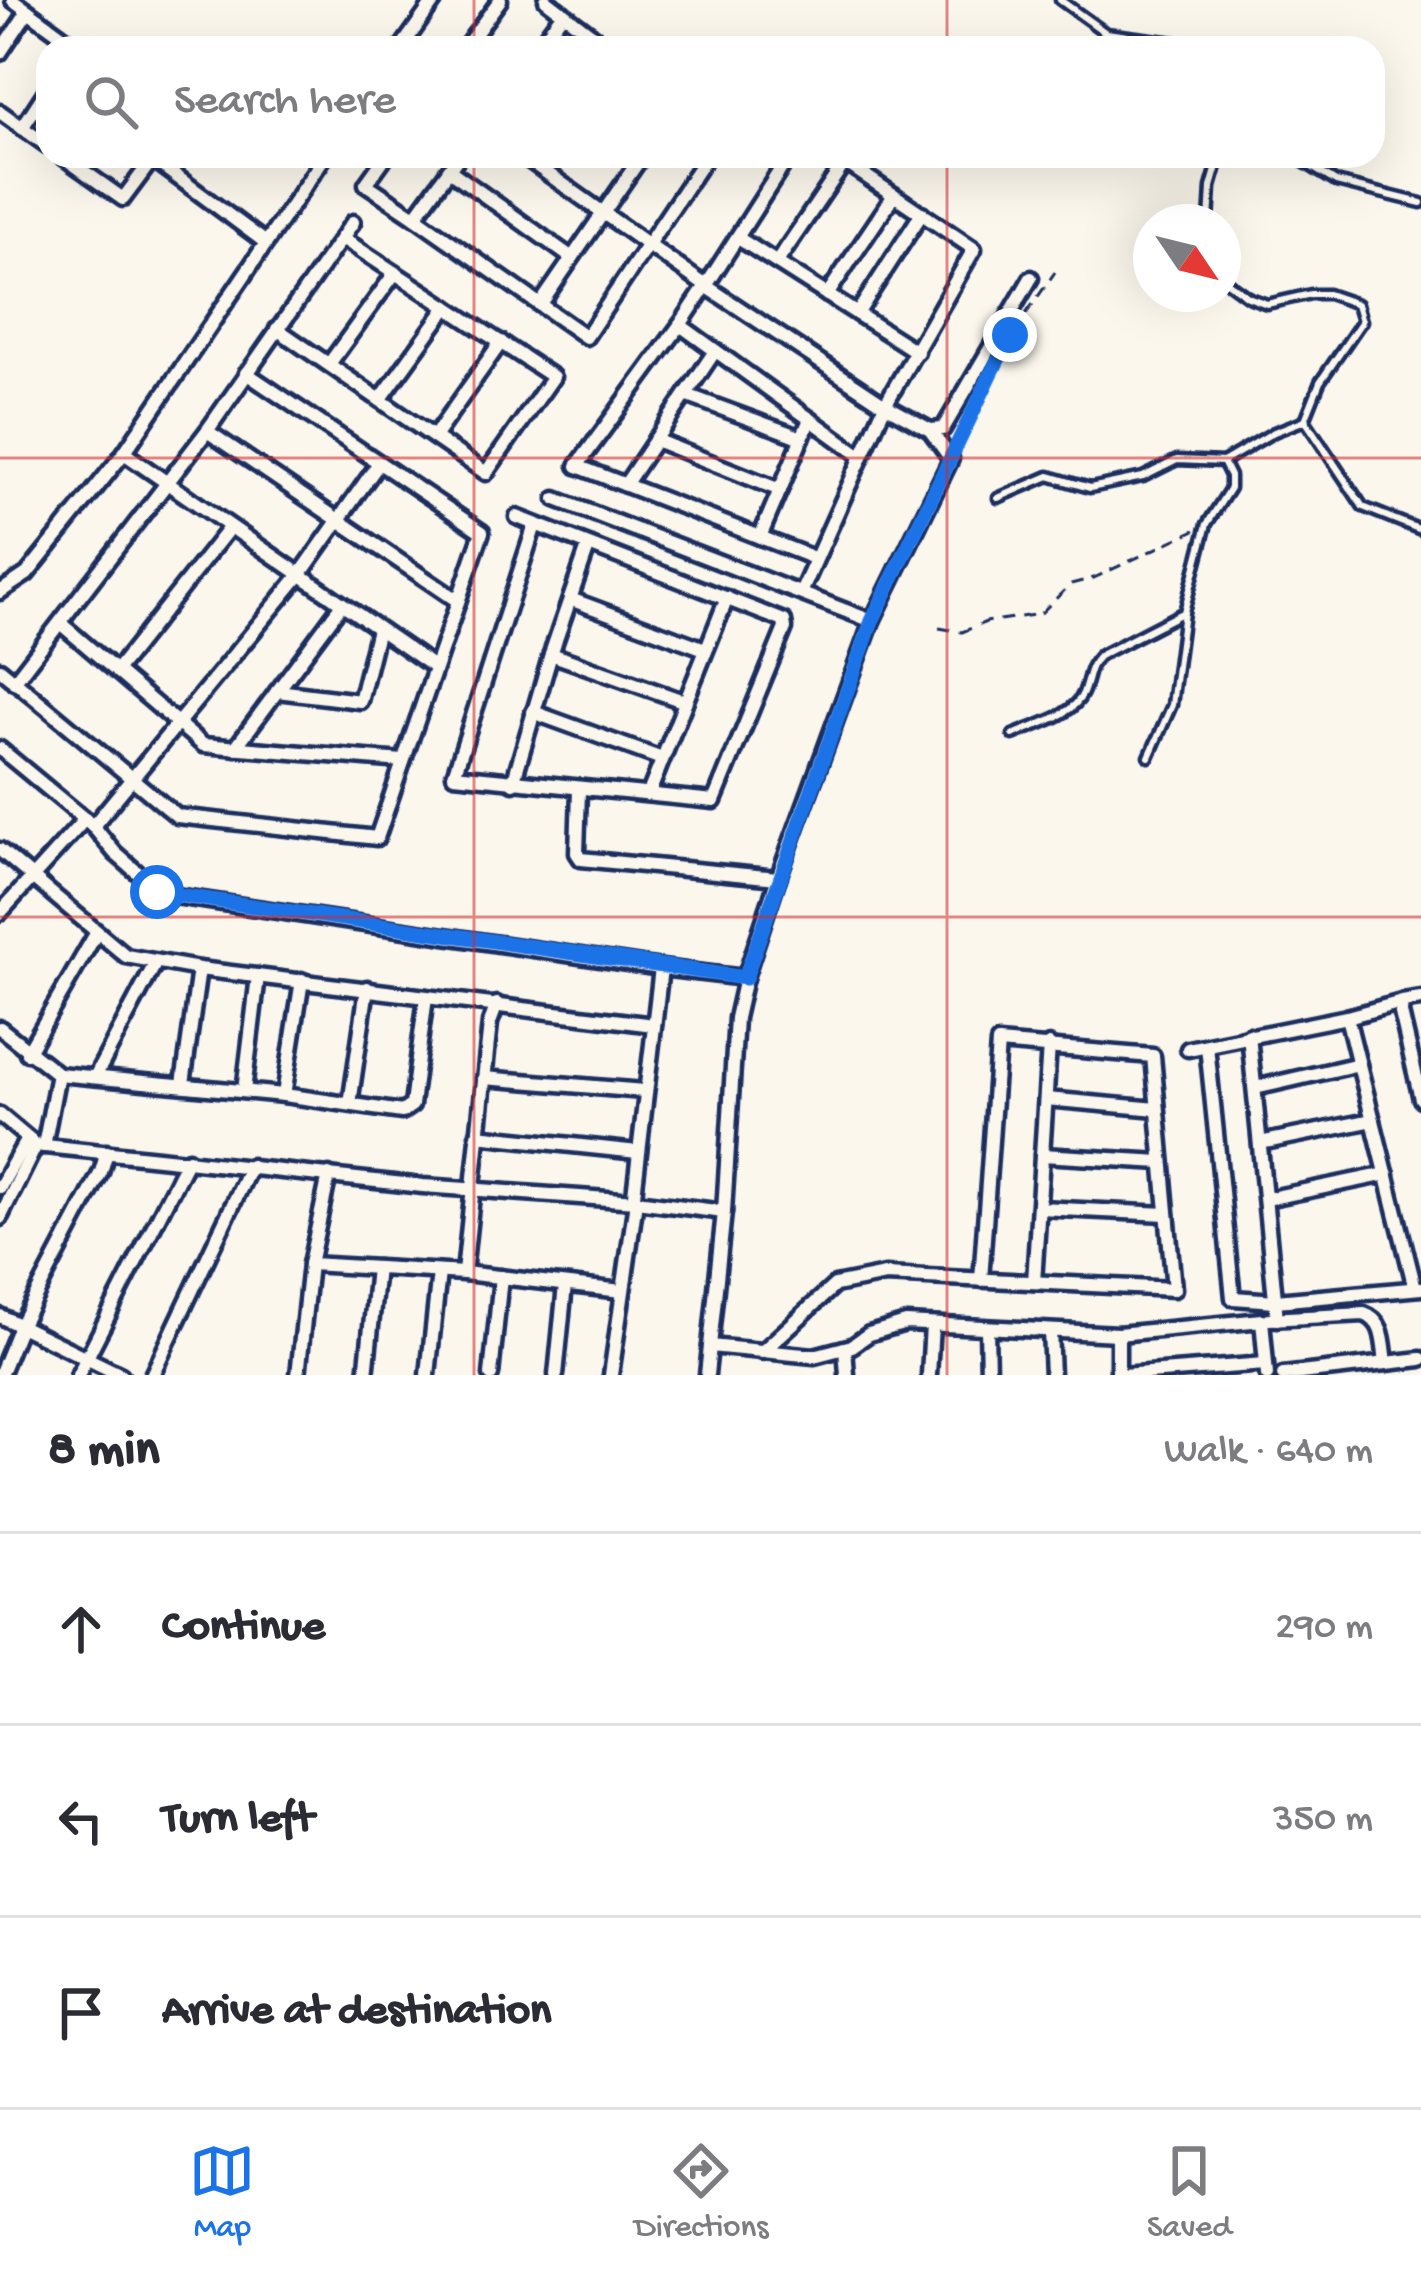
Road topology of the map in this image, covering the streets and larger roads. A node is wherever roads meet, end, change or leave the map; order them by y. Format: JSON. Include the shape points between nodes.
{"nodes":[{"id":1,"x":13,"y":0,"type":"edge"},
{"id":2,"x":435,"y":0,"type":"edge"},
{"id":3,"x":500,"y":0,"type":"edge"},
{"id":4,"x":546,"y":0,"type":"edge"},
{"id":5,"x":28,"y":11,"type":"junction"},
{"id":6,"x":563,"y":13,"type":"junction"},
{"id":7,"x":61,"y":36,"type":"edge"},
{"id":8,"x":410,"y":36,"type":"edge"},
{"id":9,"x":474,"y":36,"type":"edge"},
{"id":10,"x":546,"y":36,"type":"edge"},
{"id":11,"x":594,"y":36,"type":"edge"},
{"id":12,"x":0,"y":52,"type":"edge"},
{"id":13,"x":36,"y":106,"type":"edge"},
{"id":14,"x":0,"y":112,"type":"edge"},
{"id":15,"x":22,"y":128,"type":"junction"},
{"id":16,"x":36,"y":138,"type":"edge"},
{"id":17,"x":79,"y":168,"type":"edge"},
{"id":18,"x":146,"y":168,"type":"edge"},
{"id":19,"x":168,"y":168,"type":"edge"},
{"id":20,"x":317,"y":168,"type":"edge"},
{"id":21,"x":377,"y":168,"type":"edge"},
{"id":22,"x":543,"y":168,"type":"edge"},
{"id":23,"x":630,"y":168,"type":"edge"},
{"id":24,"x":699,"y":168,"type":"edge"},
{"id":25,"x":782,"y":168,"type":"edge"},
{"id":26,"x":835,"y":168,"type":"edge"},
{"id":27,"x":854,"y":168,"type":"edge"},
{"id":28,"x":449,"y":170,"type":"joint"},
{"id":29,"x":894,"y":195,"type":"junction"},
{"id":30,"x":603,"y":213,"type":"junction"},
{"id":31,"x":922,"y":213,"type":"junction"},
{"id":32,"x":415,"y":217,"type":"junction"},
{"id":33,"x":353,"y":222,"type":"dead end"},
{"id":34,"x":342,"y":238,"type":"junction"},
{"id":35,"x":738,"y":238,"type":"junction"},
{"id":36,"x":265,"y":242,"type":"junction"},
{"id":37,"x":648,"y":245,"type":"junction"},
{"id":38,"x":572,"y":258,"type":"junction"},
{"id":39,"x":777,"y":262,"type":"junction"},
{"id":40,"x":395,"y":273,"type":"junction"},
{"id":41,"x":1031,"y":278,"type":"dead end"},
{"id":42,"x":706,"y":286,"type":"junction"},
{"id":43,"x":827,"y":295,"type":"junction"},
{"id":44,"x":539,"y":305,"type":"junction"},
{"id":45,"x":447,"y":307,"type":"junction"},
{"id":46,"x":857,"y":314,"type":"junction"},
{"id":47,"x":680,"y":326,"type":"junction"},
{"id":48,"x":278,"y":329,"type":"junction"},
{"id":49,"x":501,"y":342,"type":"junction"},
{"id":50,"x":715,"y":351,"type":"junction"},
{"id":51,"x":917,"y":352,"type":"junction"},
{"id":52,"x":329,"y":364,"type":"junction"},
{"id":53,"x":246,"y":373,"type":"junction"},
{"id":54,"x":686,"y":395,"type":"junction"},
{"id":55,"x":380,"y":400,"type":"junction"},
{"id":56,"x":885,"y":404,"type":"junction"},
{"id":57,"x":810,"y":419,"type":"junction"},
{"id":58,"x":930,"y":430,"type":"junction"},
{"id":59,"x":207,"y":431,"type":"junction"},
{"id":60,"x":434,"y":437,"type":"junction"},
{"id":61,"x":802,"y":438,"type":"junction"},
{"id":62,"x":655,"y":440,"type":"junction"},
{"id":63,"x":124,"y":453,"type":"junction"},
{"id":64,"x":861,"y":456,"type":"junction"},
{"id":65,"x":379,"y":463,"type":"junction"},
{"id":66,"x":168,"y":484,"type":"junction"},
{"id":67,"x":625,"y":485,"type":"junction"},
{"id":68,"x":780,"y":490,"type":"junction"},
{"id":69,"x":556,"y":499,"type":"dead end"},
{"id":70,"x":517,"y":517,"type":"dead end"},
{"id":71,"x":339,"y":520,"type":"junction"},
{"id":72,"x":535,"y":525,"type":"junction"},
{"id":73,"x":230,"y":527,"type":"junction"},
{"id":74,"x":760,"y":537,"type":"junction"},
{"id":75,"x":588,"y":547,"type":"junction"},
{"id":76,"x":814,"y":558,"type":"junction"},
{"id":77,"x":27,"y":574,"type":"junction"},
{"id":78,"x":299,"y":576,"type":"junction"},
{"id":79,"x":0,"y":592,"type":"edge"},
{"id":80,"x":801,"y":593,"type":"junction"},
{"id":81,"x":570,"y":598,"type":"junction"},
{"id":82,"x":727,"y":598,"type":"junction"},
{"id":83,"x":458,"y":601,"type":"junction"},
{"id":84,"x":0,"y":604,"type":"edge"},
{"id":85,"x":342,"y":604,"type":"junction"},
{"id":86,"x":872,"y":621,"type":"junction"},
{"id":87,"x":60,"y":623,"type":"junction"},
{"id":88,"x":378,"y":629,"type":"junction"},
{"id":89,"x":705,"y":650,"type":"junction"},
{"id":90,"x":551,"y":654,"type":"junction"},
{"id":91,"x":434,"y":667,"type":"junction"},
{"id":92,"x":0,"y":669,"type":"edge"},
{"id":93,"x":116,"y":671,"type":"junction"},
{"id":94,"x":14,"y":682,"type":"junction"},
{"id":95,"x":277,"y":691,"type":"junction"},
{"id":96,"x":683,"y":701,"type":"junction"},
{"id":97,"x":532,"y":712,"type":"junction"},
{"id":98,"x":180,"y":723,"type":"junction"},
{"id":99,"x":235,"y":748,"type":"junction"},
{"id":100,"x":0,"y":749,"type":"edge"},
{"id":101,"x":662,"y":759,"type":"junction"},
{"id":102,"x":403,"y":760,"type":"junction"},
{"id":103,"x":131,"y":781,"type":"junction"},
{"id":104,"x":513,"y":783,"type":"junction"},
{"id":105,"x":579,"y":790,"type":"junction"},
{"id":106,"x":649,"y":793,"type":"junction"},
{"id":107,"x":89,"y":823,"type":"junction"},
{"id":108,"x":0,"y":850,"type":"edge"},
{"id":109,"x":33,"y":877,"type":"junction"},
{"id":110,"x":778,"y":878,"type":"junction"},
{"id":111,"x":0,"y":913,"type":"edge"},
{"id":112,"x":98,"y":932,"type":"junction"},
{"id":113,"x":156,"y":962,"type":"junction"},
{"id":114,"x":661,"y":968,"type":"junction"},
{"id":115,"x":199,"y":969,"type":"junction"},
{"id":116,"x":258,"y":976,"type":"junction"},
{"id":117,"x":745,"y":978,"type":"junction"},
{"id":118,"x":302,"y":980,"type":"junction"},
{"id":119,"x":367,"y":988,"type":"junction"},
{"id":120,"x":426,"y":997,"type":"junction"},
{"id":121,"x":1421,"y":1000,"type":"edge"},
{"id":122,"x":1402,"y":1002,"type":"junction"},
{"id":123,"x":497,"y":1004,"type":"junction"},
{"id":124,"x":1347,"y":1017,"type":"junction"},
{"id":125,"x":654,"y":1025,"type":"junction"},
{"id":126,"x":0,"y":1028,"type":"edge"},
{"id":127,"x":1249,"y":1035,"type":"junction"},
{"id":128,"x":1049,"y":1045,"type":"junction"},
{"id":129,"x":1207,"y":1046,"type":"junction"},
{"id":130,"x":1188,"y":1049,"type":"dead end"},
{"id":131,"x":27,"y":1053,"type":"junction"},
{"id":132,"x":1359,"y":1064,"type":"junction"},
{"id":133,"x":58,"y":1074,"type":"junction"},
{"id":134,"x":96,"y":1075,"type":"junction"},
{"id":135,"x":484,"y":1078,"type":"junction"},
{"id":136,"x":183,"y":1084,"type":"junction"},
{"id":137,"x":1255,"y":1088,"type":"junction"},
{"id":138,"x":244,"y":1091,"type":"junction"},
{"id":139,"x":644,"y":1091,"type":"junction"},
{"id":140,"x":284,"y":1095,"type":"junction"},
{"id":141,"x":1046,"y":1099,"type":"junction"},
{"id":142,"x":1421,"y":1099,"type":"edge"},
{"id":143,"x":350,"y":1104,"type":"junction"},
{"id":144,"x":1157,"y":1109,"type":"junction"},
{"id":145,"x":0,"y":1115,"type":"edge"},
{"id":146,"x":1373,"y":1120,"type":"junction"},
{"id":147,"x":477,"y":1136,"type":"junction"},
{"id":148,"x":36,"y":1143,"type":"junction"},
{"id":149,"x":1260,"y":1143,"type":"junction"},
{"id":150,"x":107,"y":1152,"type":"junction"},
{"id":151,"x":638,"y":1152,"type":"junction"},
{"id":152,"x":1042,"y":1155,"type":"junction"},
{"id":153,"x":188,"y":1159,"type":"junction"},
{"id":154,"x":1162,"y":1162,"type":"junction"},
{"id":155,"x":251,"y":1166,"type":"junction"},
{"id":156,"x":329,"y":1174,"type":"junction"},
{"id":157,"x":1387,"y":1174,"type":"junction"},
{"id":158,"x":0,"y":1186,"type":"edge"},
{"id":159,"x":475,"y":1190,"type":"junction"},
{"id":160,"x":1266,"y":1199,"type":"junction"},
{"id":161,"x":636,"y":1201,"type":"junction"},
{"id":162,"x":1039,"y":1208,"type":"junction"},
{"id":163,"x":724,"y":1212,"type":"junction"},
{"id":164,"x":1167,"y":1214,"type":"junction"},
{"id":165,"x":0,"y":1218,"type":"edge"},
{"id":166,"x":310,"y":1264,"type":"junction"},
{"id":167,"x":377,"y":1268,"type":"junction"},
{"id":168,"x":439,"y":1271,"type":"junction"},
{"id":169,"x":464,"y":1273,"type":"junction"},
{"id":170,"x":501,"y":1277,"type":"junction"},
{"id":171,"x":981,"y":1280,"type":"junction"},
{"id":172,"x":1034,"y":1282,"type":"junction"},
{"id":173,"x":565,"y":1285,"type":"junction"},
{"id":174,"x":1418,"y":1288,"type":"edge"},
{"id":175,"x":622,"y":1291,"type":"junction"},
{"id":176,"x":1276,"y":1301,"type":"junction"},
{"id":177,"x":0,"y":1316,"type":"edge"},
{"id":178,"x":1269,"y":1320,"type":"junction"},
{"id":179,"x":932,"y":1325,"type":"junction"},
{"id":180,"x":20,"y":1326,"type":"junction"},
{"id":181,"x":987,"y":1328,"type":"junction"},
{"id":182,"x":1050,"y":1331,"type":"junction"},
{"id":183,"x":1118,"y":1334,"type":"junction"},
{"id":184,"x":710,"y":1346,"type":"junction"},
{"id":185,"x":844,"y":1348,"type":"junction"},
{"id":186,"x":762,"y":1352,"type":"junction"},
{"id":187,"x":1421,"y":1359,"type":"edge"},
{"id":188,"x":84,"y":1360,"type":"junction"},
{"id":189,"x":1386,"y":1363,"type":"junction"},
{"id":190,"x":1266,"y":1369,"type":"edge"},
{"id":191,"x":0,"y":1375,"type":"edge"},
{"id":192,"x":78,"y":1375,"type":"edge"},
{"id":193,"x":121,"y":1375,"type":"edge"},
{"id":194,"x":152,"y":1375,"type":"edge"},
{"id":195,"x":298,"y":1375,"type":"edge"},
{"id":196,"x":366,"y":1375,"type":"edge"},
{"id":197,"x":428,"y":1375,"type":"edge"},
{"id":198,"x":490,"y":1375,"type":"edge"},
{"id":199,"x":556,"y":1375,"type":"edge"},
{"id":200,"x":610,"y":1375,"type":"edge"},
{"id":201,"x":707,"y":1375,"type":"edge"},
{"id":202,"x":848,"y":1375,"type":"edge"},
{"id":203,"x":929,"y":1375,"type":"edge"},
{"id":204,"x":988,"y":1375,"type":"edge"},
{"id":205,"x":1052,"y":1375,"type":"edge"},
{"id":206,"x":1120,"y":1375,"type":"edge"},
{"id":207,"x":1283,"y":1375,"type":"edge"}],
"edges":[{"from":1,"to":5,"type":"street"},
{"from":2,"to":8,"type":"street"},
{"from":3,"to":9,"type":"street"},
{"from":4,"to":6,"type":"street"},
{"from":5,"to":7,"type":"street"},
{"from":5,"to":12,"type":"street"},
{"from":6,"to":10,"type":"street"},
{"from":6,"to":11,"type":"street"},
{"from":13,"to":15,"type":"street"},
{"from":14,"to":15,"type":"street"},
{"from":15,"to":16,"type":"street"},
{"from":17,"to":18,"type":"street","via":[[123,199]]},
{"from":19,"to":36,"type":"street"},
{"from":20,"to":36,"type":"street"},
{"from":21,"to":32,"type":"street","via":[[366,184]]},
{"from":22,"to":30,"type":"street"},
{"from":23,"to":30,"type":"street"},
{"from":24,"to":37,"type":"street"},
{"from":25,"to":35,"type":"street"},
{"from":26,"to":39,"type":"street"},
{"from":27,"to":29,"type":"street"},
{"from":28,"to":32,"type":"street"},
{"from":28,"to":38,"type":"street"},
{"from":29,"to":31,"type":"street"},
{"from":29,"to":43,"type":"street"},
{"from":30,"to":37,"type":"street"},
{"from":30,"to":38,"type":"street"},
{"from":31,"to":46,"type":"street"},
{"from":31,"to":51,"type":"street","via":[[974,249]]},
{"from":32,"to":44,"type":"street"},
{"from":33,"to":34,"type":"street"},
{"from":34,"to":40,"type":"street"},
{"from":34,"to":48,"type":"street"},
{"from":35,"to":39,"type":"street"},
{"from":35,"to":42,"type":"street"},
{"from":36,"to":63,"type":"street"},
{"from":37,"to":42,"type":"street"},
{"from":37,"to":44,"type":"street","via":[[586,338]]},
{"from":38,"to":44,"type":"street"},
{"from":39,"to":43,"type":"street"},
{"from":40,"to":45,"type":"street"},
{"from":40,"to":52,"type":"street"},
{"from":41,"to":58,"type":"street","via":[[943,429]]},
{"from":42,"to":47,"type":"street"},
{"from":42,"to":56,"type":"street"},
{"from":43,"to":46,"type":"street"},
{"from":45,"to":49,"type":"street"},
{"from":45,"to":55,"type":"street"},
{"from":46,"to":51,"type":"street"},
{"from":47,"to":50,"type":"street"},
{"from":47,"to":67,"type":"street","via":[[578,466]]},
{"from":48,"to":52,"type":"street"},
{"from":48,"to":53,"type":"street"},
{"from":49,"to":60,"type":"street"},
{"from":49,"to":60,"type":"street","via":[[553,377],[486,473]]},
{"from":50,"to":54,"type":"street"},
{"from":50,"to":57,"type":"street"},
{"from":51,"to":56,"type":"street"},
{"from":52,"to":55,"type":"street"},
{"from":53,"to":59,"type":"street"},
{"from":53,"to":65,"type":"street"},
{"from":54,"to":61,"type":"street"},
{"from":54,"to":62,"type":"street"},
{"from":55,"to":60,"type":"street"},
{"from":56,"to":58,"type":"street"},
{"from":56,"to":64,"type":"street"},
{"from":57,"to":61,"type":"street"},
{"from":57,"to":64,"type":"street"},
{"from":58,"to":86,"type":"street","via":[[951,459]]},
{"from":59,"to":66,"type":"street"},
{"from":59,"to":71,"type":"street"},
{"from":61,"to":68,"type":"street"},
{"from":62,"to":67,"type":"street"},
{"from":62,"to":68,"type":"street"},
{"from":63,"to":66,"type":"street"},
{"from":63,"to":77,"type":"street"},
{"from":64,"to":76,"type":"street"},
{"from":65,"to":71,"type":"street"},
{"from":65,"to":83,"type":"street","via":[[482,532]]},
{"from":66,"to":73,"type":"street"},
{"from":66,"to":87,"type":"street"},
{"from":67,"to":74,"type":"street"},
{"from":68,"to":74,"type":"street"},
{"from":69,"to":80,"type":"street"},
{"from":70,"to":72,"type":"street"},
{"from":71,"to":78,"type":"street"},
{"from":71,"to":83,"type":"street"},
{"from":72,"to":75,"type":"street"},
{"from":72,"to":104,"type":"street","via":[[453,771]]},
{"from":73,"to":78,"type":"street"},
{"from":73,"to":93,"type":"street"},
{"from":74,"to":76,"type":"street"},
{"from":75,"to":81,"type":"street"},
{"from":75,"to":82,"type":"street"},
{"from":76,"to":80,"type":"street"},
{"from":77,"to":79,"type":"street"},
{"from":77,"to":84,"type":"street"},
{"from":78,"to":85,"type":"street"},
{"from":78,"to":98,"type":"street"},
{"from":80,"to":86,"type":"street"},
{"from":81,"to":89,"type":"street"},
{"from":81,"to":90,"type":"street"},
{"from":82,"to":89,"type":"street"},
{"from":82,"to":106,"type":"street","via":[[784,621],[760,692],[714,801]]},
{"from":83,"to":91,"type":"street"},
{"from":85,"to":88,"type":"street"},
{"from":85,"to":95,"type":"street"},
{"from":86,"to":110,"type":"street"},
{"from":87,"to":93,"type":"street"},
{"from":87,"to":94,"type":"street"},
{"from":88,"to":91,"type":"street"},
{"from":88,"to":95,"type":"street","via":[[360,700]]},
{"from":89,"to":96,"type":"street"},
{"from":90,"to":96,"type":"street"},
{"from":90,"to":97,"type":"street"},
{"from":91,"to":102,"type":"street"},
{"from":92,"to":94,"type":"street"},
{"from":93,"to":98,"type":"street"},
{"from":94,"to":103,"type":"street"},
{"from":95,"to":99,"type":"street"},
{"from":96,"to":101,"type":"street"},
{"from":97,"to":101,"type":"street"},
{"from":97,"to":104,"type":"street"},
{"from":98,"to":99,"type":"street","via":[[203,745]]},
{"from":98,"to":103,"type":"street"},
{"from":99,"to":102,"type":"street"},
{"from":100,"to":107,"type":"street"},
{"from":101,"to":106,"type":"street"},
{"from":102,"to":103,"type":"street","via":[[377,838],[177,815]]},
{"from":103,"to":107,"type":"street"},
{"from":104,"to":105,"type":"street"},
{"from":105,"to":106,"type":"street"},
{"from":105,"to":110,"type":"street","via":[[581,859]]},
{"from":107,"to":109,"type":"street"},
{"from":107,"to":114,"type":"street","via":[[162,894]]},
{"from":108,"to":109,"type":"street"},
{"from":109,"to":111,"type":"street"},
{"from":109,"to":112,"type":"street"},
{"from":110,"to":117,"type":"street"},
{"from":112,"to":113,"type":"street","via":[[126,956]]},
{"from":112,"to":131,"type":"street"},
{"from":113,"to":115,"type":"street"},
{"from":113,"to":134,"type":"street"},
{"from":114,"to":117,"type":"street"},
{"from":114,"to":125,"type":"street"},
{"from":115,"to":116,"type":"street"},
{"from":115,"to":136,"type":"street"},
{"from":116,"to":118,"type":"street"},
{"from":116,"to":138,"type":"street"},
{"from":117,"to":163,"type":"street"},
{"from":118,"to":119,"type":"street"},
{"from":118,"to":140,"type":"street"},
{"from":119,"to":120,"type":"street"},
{"from":119,"to":143,"type":"street"},
{"from":120,"to":123,"type":"street"},
{"from":120,"to":143,"type":"street","via":[[412,1105],[402,1112]]},
{"from":121,"to":122,"type":"street"},
{"from":122,"to":124,"type":"street"},
{"from":122,"to":142,"type":"street"},
{"from":123,"to":125,"type":"street"},
{"from":123,"to":135,"type":"street"},
{"from":124,"to":127,"type":"street"},
{"from":124,"to":132,"type":"street"},
{"from":125,"to":139,"type":"street"},
{"from":126,"to":131,"type":"street"},
{"from":127,"to":129,"type":"street"},
{"from":127,"to":137,"type":"street"},
{"from":128,"to":141,"type":"street"},
{"from":128,"to":144,"type":"street","via":[[1153,1056]]},
{"from":128,"to":171,"type":"street","via":[[998,1043]]},
{"from":129,"to":130,"type":"street"},
{"from":129,"to":176,"type":"street","via":[[1233,1298]]},
{"from":131,"to":133,"type":"street"},
{"from":132,"to":137,"type":"street"},
{"from":132,"to":146,"type":"street"},
{"from":133,"to":134,"type":"street"},
{"from":133,"to":148,"type":"street"},
{"from":134,"to":136,"type":"street"},
{"from":135,"to":139,"type":"street"},
{"from":135,"to":147,"type":"street"},
{"from":136,"to":138,"type":"street"},
{"from":137,"to":149,"type":"street"},
{"from":138,"to":140,"type":"street"},
{"from":139,"to":151,"type":"street"},
{"from":140,"to":143,"type":"street"},
{"from":141,"to":144,"type":"street"},
{"from":141,"to":152,"type":"street"},
{"from":144,"to":154,"type":"street"},
{"from":145,"to":148,"type":"street"},
{"from":146,"to":149,"type":"street"},
{"from":146,"to":157,"type":"street"},
{"from":147,"to":151,"type":"street"},
{"from":147,"to":159,"type":"street"},
{"from":148,"to":150,"type":"street"},
{"from":148,"to":158,"type":"street"},
{"from":148,"to":165,"type":"street"},
{"from":149,"to":160,"type":"street"},
{"from":150,"to":153,"type":"street"},
{"from":150,"to":180,"type":"street"},
{"from":151,"to":161,"type":"street"},
{"from":152,"to":154,"type":"street"},
{"from":152,"to":162,"type":"street"},
{"from":153,"to":155,"type":"street"},
{"from":153,"to":188,"type":"street"},
{"from":154,"to":164,"type":"street"},
{"from":155,"to":156,"type":"street"},
{"from":155,"to":194,"type":"street"},
{"from":156,"to":159,"type":"street"},
{"from":156,"to":166,"type":"street"},
{"from":157,"to":160,"type":"street"},
{"from":157,"to":174,"type":"street"},
{"from":159,"to":161,"type":"street"},
{"from":159,"to":169,"type":"street"},
{"from":160,"to":176,"type":"street"},
{"from":161,"to":163,"type":"street"},
{"from":161,"to":175,"type":"street"},
{"from":162,"to":164,"type":"street"},
{"from":162,"to":172,"type":"street"},
{"from":163,"to":184,"type":"street"},
{"from":164,"to":172,"type":"street","via":[[1174,1289]]},
{"from":166,"to":167,"type":"street"},
{"from":166,"to":195,"type":"street"},
{"from":167,"to":168,"type":"street"},
{"from":167,"to":196,"type":"street"},
{"from":168,"to":169,"type":"street"},
{"from":168,"to":197,"type":"street"},
{"from":169,"to":170,"type":"street"},
{"from":170,"to":173,"type":"street"},
{"from":170,"to":198,"type":"street"},
{"from":171,"to":172,"type":"street"},
{"from":171,"to":186,"type":"street","via":[[885,1275],[836,1285]]},
{"from":173,"to":175,"type":"street"},
{"from":173,"to":199,"type":"street"},
{"from":174,"to":176,"type":"street"},
{"from":175,"to":200,"type":"street"},
{"from":176,"to":178,"type":"street"},
{"from":177,"to":180,"type":"street"},
{"from":178,"to":183,"type":"street"},
{"from":178,"to":189,"type":"street","via":[[1375,1318]]},
{"from":178,"to":190,"type":"street"},
{"from":179,"to":181,"type":"street"},
{"from":179,"to":185,"type":"street","via":[[887,1326]]},
{"from":179,"to":203,"type":"street"},
{"from":180,"to":188,"type":"street"},
{"from":180,"to":191,"type":"street"},
{"from":181,"to":182,"type":"street"},
{"from":181,"to":204,"type":"street"},
{"from":182,"to":183,"type":"street"},
{"from":182,"to":205,"type":"street"},
{"from":183,"to":206,"type":"street"},
{"from":184,"to":186,"type":"street"},
{"from":184,"to":201,"type":"street"},
{"from":185,"to":186,"type":"street","via":[[814,1356]]},
{"from":185,"to":202,"type":"street"},
{"from":187,"to":189,"type":"street"},
{"from":188,"to":192,"type":"street"},
{"from":188,"to":193,"type":"street"},
{"from":189,"to":207,"type":"street"},
{"from":190,"to":206,"type":"street"}]}
